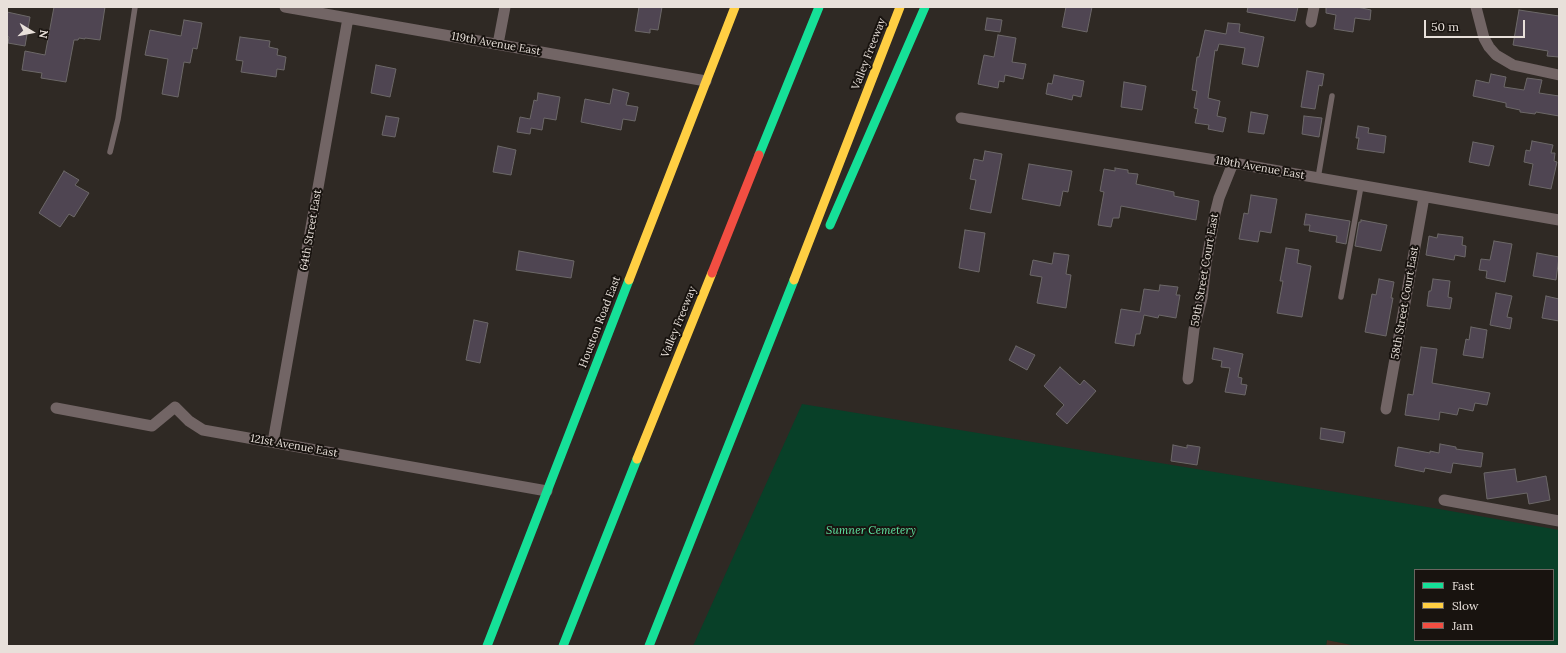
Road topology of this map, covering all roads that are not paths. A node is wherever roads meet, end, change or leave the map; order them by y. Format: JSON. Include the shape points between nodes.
{"nodes":[{"id":1,"x":135,"y":7,"type":"edge"},
{"id":2,"x":285,"y":7,"type":"edge"},
{"id":3,"x":505,"y":7,"type":"edge"},
{"id":4,"x":735,"y":7,"type":"edge"},
{"id":5,"x":819,"y":7,"type":"edge"},
{"id":6,"x":900,"y":7,"type":"edge"},
{"id":7,"x":926,"y":7,"type":"edge"},
{"id":8,"x":1314,"y":7,"type":"edge"},
{"id":9,"x":1476,"y":7,"type":"edge"},
{"id":10,"x":348,"y":18,"type":"junction"},
{"id":11,"x":1311,"y":22,"type":"dead end"},
{"id":12,"x":498,"y":44,"type":"junction"},
{"id":13,"x":794,"y":44,"type":"dead end"},
{"id":14,"x":1559,"y":75,"type":"edge"},
{"id":15,"x":706,"y":81,"type":"junction"},
{"id":16,"x":1332,"y":96,"type":"dead end"},
{"id":17,"x":960,"y":118,"type":"dead end"},
{"id":18,"x":110,"y":152,"type":"dead end"},
{"id":19,"x":1233,"y":163,"type":"junction"},
{"id":20,"x":1318,"y":178,"type":"junction"},
{"id":21,"x":1361,"y":186,"type":"junction"},
{"id":22,"x":746,"y":190,"type":"junction"},
{"id":23,"x":1424,"y":197,"type":"junction"},
{"id":24,"x":1559,"y":220,"type":"edge"},
{"id":25,"x":825,"y":236,"type":"dead end"},
{"id":26,"x":1341,"y":297,"type":"dead end"},
{"id":27,"x":794,"y":304,"type":"dead end"},
{"id":28,"x":1188,"y":379,"type":"dead end"},
{"id":29,"x":755,"y":380,"type":"junction"},
{"id":30,"x":56,"y":408,"type":"dead end"},
{"id":31,"x":1386,"y":409,"type":"dead end"},
{"id":32,"x":274,"y":442,"type":"junction"},
{"id":33,"x":547,"y":491,"type":"junction"},
{"id":34,"x":1444,"y":500,"type":"dead end"},
{"id":35,"x":1559,"y":521,"type":"edge"},
{"id":36,"x":487,"y":646,"type":"edge"},
{"id":37,"x":563,"y":646,"type":"edge"},
{"id":38,"x":649,"y":646,"type":"edge"}],
"edges":[{"from":1,"to":18,"type":"lane","via":[[118,119]]},
{"from":2,"to":10,"type":"street","name":"119th Avenue East"},
{"from":3,"to":12,"type":"street"},
{"from":4,"to":15,"type":"main road","name":"Houston Road East"},
{"from":5,"to":22,"type":"main road","name":"Valley Freeway"},
{"from":6,"to":29,"type":"main road","name":"Valley Freeway"},
{"from":7,"to":25,"type":"main road"},
{"from":8,"to":11,"type":"street"},
{"from":9,"to":14,"type":"street","via":[[1484,38],[1496,55],[1512,65]]},
{"from":10,"to":12,"type":"street","name":"119th Avenue East"},
{"from":10,"to":32,"type":"street","name":"64th Street East"},
{"from":12,"to":15,"type":"street","name":"119th Avenue East"},
{"from":13,"to":22,"type":"main road"},
{"from":15,"to":33,"type":"main road","name":"Houston Road East"},
{"from":16,"to":20,"type":"lane"},
{"from":17,"to":19,"type":"street","name":"119th Avenue East"},
{"from":19,"to":20,"type":"street","name":"119th Avenue East"},
{"from":19,"to":28,"type":"street","name":"59th Street Court East","via":[[1215,214],[1202,298],[1194,329]]},
{"from":20,"to":21,"type":"street","name":"119th Avenue East"},
{"from":21,"to":23,"type":"street","name":"119th Avenue East"},
{"from":21,"to":26,"type":"lane"},
{"from":22,"to":37,"type":"main road","name":"Valley Freeway"},
{"from":23,"to":24,"type":"street","name":"119th Avenue East"},
{"from":23,"to":31,"type":"street","name":"58th Street Court East"},
{"from":27,"to":29,"type":"main road"},
{"from":29,"to":38,"type":"main road","name":"Valley Freeway"},
{"from":30,"to":32,"type":"street","name":"121st Avenue East","via":[[152,426],[175,407],[203,430]]},
{"from":32,"to":33,"type":"street","name":"121st Avenue East"},
{"from":33,"to":36,"type":"main road","name":"Houston Road East"},
{"from":34,"to":35,"type":"street"}]}
